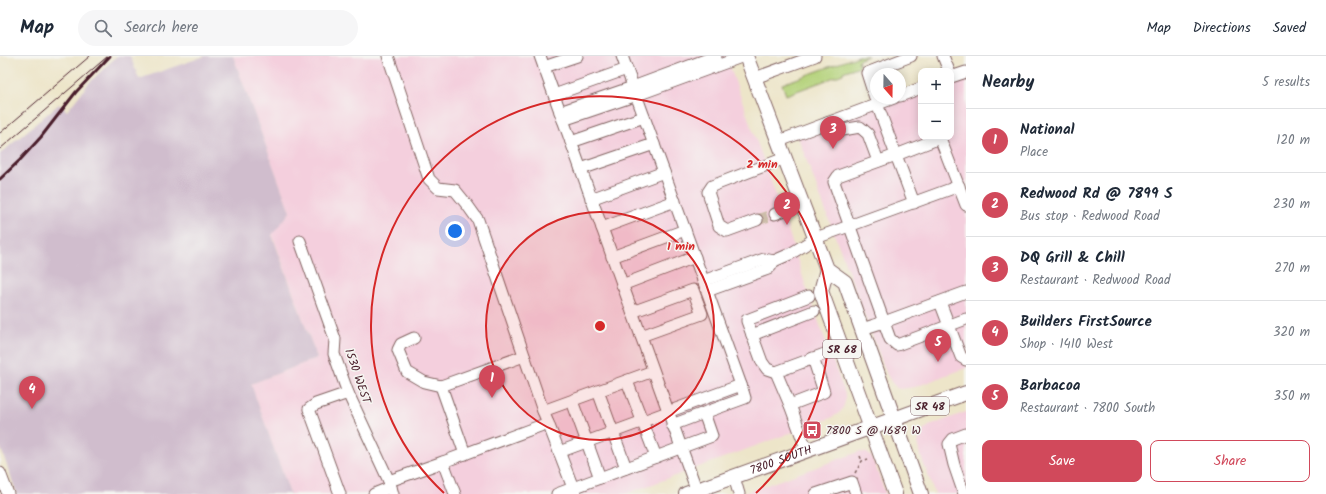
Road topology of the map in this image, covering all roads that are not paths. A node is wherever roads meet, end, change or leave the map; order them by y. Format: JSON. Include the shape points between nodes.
{"nodes":[{"id":1,"x":388,"y":56,"type":"edge"},
{"id":2,"x":540,"y":56,"type":"edge"},
{"id":3,"x":577,"y":56,"type":"edge"},
{"id":4,"x":622,"y":56,"type":"edge"},
{"id":5,"x":716,"y":56,"type":"edge"},
{"id":6,"x":745,"y":56,"type":"edge"},
{"id":7,"x":815,"y":56,"type":"edge"},
{"id":8,"x":911,"y":56,"type":"edge"},
{"id":9,"x":943,"y":56,"type":"edge"},
{"id":10,"x":544,"y":68,"type":"junction"},
{"id":11,"x":881,"y":68,"type":"edge"},
{"id":12,"x":948,"y":68,"type":"edge"},
{"id":13,"x":627,"y":69,"type":"junction"},
{"id":14,"x":966,"y":72,"type":"edge"},
{"id":15,"x":954,"y":76,"type":"edge"},
{"id":16,"x":755,"y":78,"type":"junction"},
{"id":17,"x":918,"y":89,"type":"edge"},
{"id":18,"x":635,"y":91,"type":"junction"},
{"id":19,"x":906,"y":94,"type":"edge"},
{"id":20,"x":554,"y":95,"type":"junction"},
{"id":21,"x":877,"y":104,"type":"joint"},
{"id":22,"x":561,"y":116,"type":"junction"},
{"id":23,"x":644,"y":117,"type":"junction"},
{"id":24,"x":827,"y":123,"type":"junction"},
{"id":25,"x":779,"y":141,"type":"junction"},
{"id":26,"x":571,"y":142,"type":"junction"},
{"id":27,"x":654,"y":144,"type":"junction"},
{"id":28,"x":896,"y":155,"type":"junction"},
{"id":29,"x":785,"y":158,"type":"junction"},
{"id":30,"x":878,"y":161,"type":"junction"},
{"id":31,"x":581,"y":169,"type":"junction"},
{"id":32,"x":664,"y":172,"type":"junction"},
{"id":33,"x":959,"y":186,"type":"junction"},
{"id":34,"x":591,"y":199,"type":"junction"},
{"id":35,"x":674,"y":201,"type":"junction"},
{"id":36,"x":803,"y":203,"type":"junction"},
{"id":37,"x":914,"y":203,"type":"junction"},
{"id":38,"x":966,"y":205,"type":"edge"},
{"id":39,"x":775,"y":214,"type":"tunnel mouth"},
{"id":40,"x":757,"y":220,"type":"tunnel mouth"},
{"id":41,"x":850,"y":226,"type":"junction"},
{"id":42,"x":602,"y":228,"type":"junction"},
{"id":43,"x":685,"y":230,"type":"junction"},
{"id":44,"x":816,"y":238,"type":"junction"},
{"id":45,"x":300,"y":241,"type":"dead end"},
{"id":46,"x":612,"y":257,"type":"junction"},
{"id":47,"x":695,"y":257,"type":"junction"},
{"id":48,"x":827,"y":269,"type":"junction"},
{"id":49,"x":622,"y":285,"type":"junction"},
{"id":50,"x":705,"y":286,"type":"junction"},
{"id":51,"x":966,"y":292,"type":"edge"},
{"id":52,"x":809,"y":296,"type":"dead end"},
{"id":53,"x":940,"y":302,"type":"junction"},
{"id":54,"x":814,"y":311,"type":"dead end"},
{"id":55,"x":632,"y":312,"type":"junction"},
{"id":56,"x":966,"y":319,"type":"edge"},
{"id":57,"x":884,"y":322,"type":"junction"},
{"id":58,"x":949,"y":326,"type":"junction"},
{"id":59,"x":862,"y":329,"type":"junction"},
{"id":60,"x":752,"y":335,"type":"junction"},
{"id":61,"x":641,"y":336,"type":"junction"},
{"id":62,"x":414,"y":338,"type":"dead end"},
{"id":63,"x":830,"y":352,"type":"dead end"},
{"id":64,"x":524,"y":356,"type":"junction"},
{"id":65,"x":813,"y":358,"type":"junction"},
{"id":66,"x":966,"y":360,"type":"edge"},
{"id":67,"x":653,"y":371,"type":"junction"},
{"id":68,"x":776,"y":372,"type":"junction"},
{"id":69,"x":627,"y":381,"type":"junction"},
{"id":70,"x":741,"y":385,"type":"junction"},
{"id":71,"x":441,"y":386,"type":"junction"},
{"id":72,"x":598,"y":391,"type":"junction"},
{"id":73,"x":966,"y":393,"type":"edge"},
{"id":74,"x":348,"y":394,"type":"junction"},
{"id":75,"x":572,"y":401,"type":"junction"},
{"id":76,"x":790,"y":405,"type":"junction"},
{"id":77,"x":668,"y":411,"type":"junction"},
{"id":78,"x":544,"y":412,"type":"junction"},
{"id":79,"x":704,"y":413,"type":"junction"},
{"id":80,"x":894,"y":419,"type":"junction"},
{"id":81,"x":642,"y":421,"type":"junction"},
{"id":82,"x":548,"y":423,"type":"junction"},
{"id":83,"x":672,"y":425,"type":"junction"},
{"id":84,"x":871,"y":428,"type":"junction"},
{"id":85,"x":613,"y":432,"type":"junction"},
{"id":86,"x":966,"y":434,"type":"edge"},
{"id":87,"x":587,"y":441,"type":"junction"},
{"id":88,"x":681,"y":448,"type":"junction"},
{"id":89,"x":807,"y":451,"type":"junction"},
{"id":90,"x":559,"y":452,"type":"junction"},
{"id":91,"x":465,"y":454,"type":"junction"},
{"id":92,"x":656,"y":457,"type":"junction"},
{"id":93,"x":443,"y":462,"type":"junction"},
{"id":94,"x":626,"y":468,"type":"junction"},
{"id":95,"x":0,"y":472,"type":"edge"},
{"id":96,"x":734,"y":477,"type":"junction"},
{"id":97,"x":600,"y":478,"type":"junction"},
{"id":98,"x":391,"y":487,"type":"edge"},
{"id":99,"x":836,"y":490,"type":"edge"},
{"id":100,"x":574,"y":491,"type":"edge"},
{"id":101,"x":693,"y":493,"type":"edge"},
{"id":102,"x":8,"y":494,"type":"edge"},
{"id":103,"x":340,"y":494,"type":"edge"},
{"id":104,"x":374,"y":494,"type":"edge"},
{"id":105,"x":455,"y":494,"type":"edge"},
{"id":106,"x":556,"y":494,"type":"edge"},
{"id":107,"x":739,"y":494,"type":"edge"},
{"id":108,"x":816,"y":494,"type":"edge"},
{"id":109,"x":856,"y":494,"type":"edge"},
{"id":110,"x":895,"y":494,"type":"edge"},
{"id":111,"x":921,"y":494,"type":"edge"},
{"id":112,"x":964,"y":494,"type":"edge"}],
"edges":[{"from":1,"to":64,"type":"street","via":[[429,179],[438,188],[455,190],[478,220]]},
{"from":2,"to":10,"type":"street"},
{"from":3,"to":10,"type":"street"},
{"from":4,"to":13,"type":"street"},
{"from":5,"to":18,"type":"street"},
{"from":6,"to":16,"type":"main road"},
{"from":6,"to":18,"type":"street"},
{"from":7,"to":16,"type":"street"},
{"from":8,"to":11,"type":"street"},
{"from":9,"to":12,"type":"street"},
{"from":10,"to":20,"type":"street"},
{"from":13,"to":18,"type":"street"},
{"from":13,"to":20,"type":"street"},
{"from":14,"to":15,"type":"street"},
{"from":16,"to":25,"type":"main road"},
{"from":17,"to":19,"type":"street"},
{"from":18,"to":22,"type":"street"},
{"from":18,"to":23,"type":"street"},
{"from":20,"to":22,"type":"street"},
{"from":21,"to":24,"type":"street"},
{"from":21,"to":28,"type":"street"},
{"from":22,"to":26,"type":"street"},
{"from":23,"to":26,"type":"street"},
{"from":23,"to":27,"type":"street"},
{"from":24,"to":25,"type":"street"},
{"from":24,"to":30,"type":"street","via":[[837,131],[860,127],[865,130]]},
{"from":25,"to":29,"type":"main road"},
{"from":26,"to":31,"type":"street"},
{"from":27,"to":31,"type":"street"},
{"from":27,"to":32,"type":"street"},
{"from":28,"to":30,"type":"street"},
{"from":28,"to":33,"type":"street","via":[[940,138]]},
{"from":28,"to":37,"type":"street"},
{"from":29,"to":36,"type":"main road"},
{"from":29,"to":40,"type":"street","via":[[712,186],[708,192],[719,226],[728,231]]},
{"from":30,"to":41,"type":"street","via":[[838,176],[834,182]]},
{"from":31,"to":34,"type":"street"},
{"from":32,"to":34,"type":"street"},
{"from":32,"to":35,"type":"street"},
{"from":33,"to":37,"type":"street"},
{"from":33,"to":38,"type":"street"},
{"from":34,"to":42,"type":"street"},
{"from":35,"to":42,"type":"street"},
{"from":35,"to":43,"type":"street"},
{"from":36,"to":39,"type":"street"},
{"from":36,"to":44,"type":"main road"},
{"from":37,"to":41,"type":"street"},
{"from":41,"to":44,"type":"street"},
{"from":41,"to":57,"type":"street"},
{"from":42,"to":46,"type":"street"},
{"from":43,"to":46,"type":"street"},
{"from":43,"to":47,"type":"street"},
{"from":44,"to":48,"type":"main road"},
{"from":44,"to":50,"type":"street","via":[[774,261],[764,259]]},
{"from":45,"to":74,"type":"street","name":"1530 WEST","via":[[335,340],[334,354]]},
{"from":46,"to":49,"type":"street"},
{"from":47,"to":49,"type":"street"},
{"from":47,"to":50,"type":"street"},
{"from":48,"to":59,"type":"main road","number":"SR 68","via":[[845,282]]},
{"from":48,"to":84,"type":"main road","number":"SR 68","via":[[821,291]]},
{"from":49,"to":55,"type":"street"},
{"from":50,"to":70,"type":"street"},
{"from":51,"to":53,"type":"street"},
{"from":52,"to":60,"type":"street","via":[[747,320]]},
{"from":53,"to":57,"type":"street"},
{"from":53,"to":58,"type":"street"},
{"from":54,"to":60,"type":"street"},
{"from":55,"to":61,"type":"street"},
{"from":55,"to":61,"type":"street","via":[[693,290],[702,314]]},
{"from":56,"to":58,"type":"street"},
{"from":57,"to":58,"type":"street","via":[[890,338],[897,345]]},
{"from":57,"to":59,"type":"street"},
{"from":58,"to":66,"type":"street","via":[[960,357]]},
{"from":59,"to":80,"type":"main road","number":"SR 68"},
{"from":60,"to":68,"type":"street","via":[[762,362],[767,369]]},
{"from":61,"to":67,"type":"street"},
{"from":62,"to":71,"type":"street","via":[[401,344],[398,350],[407,372],[424,382]]},
{"from":63,"to":65,"type":"street"},
{"from":64,"to":71,"type":"street"},
{"from":64,"to":78,"type":"street"},
{"from":65,"to":68,"type":"street"},
{"from":65,"to":76,"type":"street","via":[[824,392]]},
{"from":67,"to":69,"type":"street"},
{"from":67,"to":77,"type":"street"},
{"from":68,"to":76,"type":"street"},
{"from":69,"to":72,"type":"street"},
{"from":69,"to":81,"type":"street"},
{"from":70,"to":77,"type":"street"},
{"from":70,"to":79,"type":"street","via":[[746,398]]},
{"from":71,"to":91,"type":"street"},
{"from":72,"to":75,"type":"street"},
{"from":72,"to":85,"type":"street"},
{"from":73,"to":80,"type":"main road","name":"7800 SOUTH","number":"SR 48"},
{"from":74,"to":98,"type":"street","name":"1530 WEST"},
{"from":74,"to":103,"type":"street","via":[[316,404],[309,409]]},
{"from":75,"to":78,"type":"street"},
{"from":75,"to":87,"type":"street"},
{"from":76,"to":89,"type":"street"},
{"from":77,"to":81,"type":"street"},
{"from":77,"to":83,"type":"street"},
{"from":78,"to":82,"type":"street"},
{"from":79,"to":83,"type":"street"},
{"from":79,"to":88,"type":"street","via":[[712,436]]},
{"from":80,"to":84,"type":"main road","name":"7800 SOUTH"},
{"from":80,"to":111,"type":"main road","number":"SR 68"},
{"from":81,"to":85,"type":"street"},
{"from":81,"to":92,"type":"street"},
{"from":82,"to":90,"type":"street"},
{"from":82,"to":91,"type":"street"},
{"from":83,"to":88,"type":"street"},
{"from":84,"to":89,"type":"main road","name":"7800 SOUTH"},
{"from":84,"to":110,"type":"main road","number":"SR 68"},
{"from":85,"to":87,"type":"street"},
{"from":85,"to":94,"type":"street"},
{"from":86,"to":112,"type":"street","via":[[953,439],[949,444]]},
{"from":87,"to":90,"type":"street"},
{"from":87,"to":97,"type":"street"},
{"from":88,"to":92,"type":"street"},
{"from":88,"to":101,"type":"street"},
{"from":89,"to":96,"type":"main road","name":"7800 SOUTH"},
{"from":90,"to":100,"type":"street"},
{"from":91,"to":93,"type":"street"},
{"from":92,"to":94,"type":"street"},
{"from":93,"to":98,"type":"street"},
{"from":93,"to":105,"type":"street"},
{"from":94,"to":97,"type":"street"},
{"from":95,"to":102,"type":"street"},
{"from":96,"to":101,"type":"main road","name":"7800 SOUTH"},
{"from":96,"to":107,"type":"street"},
{"from":97,"to":100,"type":"street"},
{"from":98,"to":104,"type":"street"},
{"from":99,"to":108,"type":"street"},
{"from":99,"to":109,"type":"street","via":[[852,482]]},
{"from":100,"to":106,"type":"street"}]}
